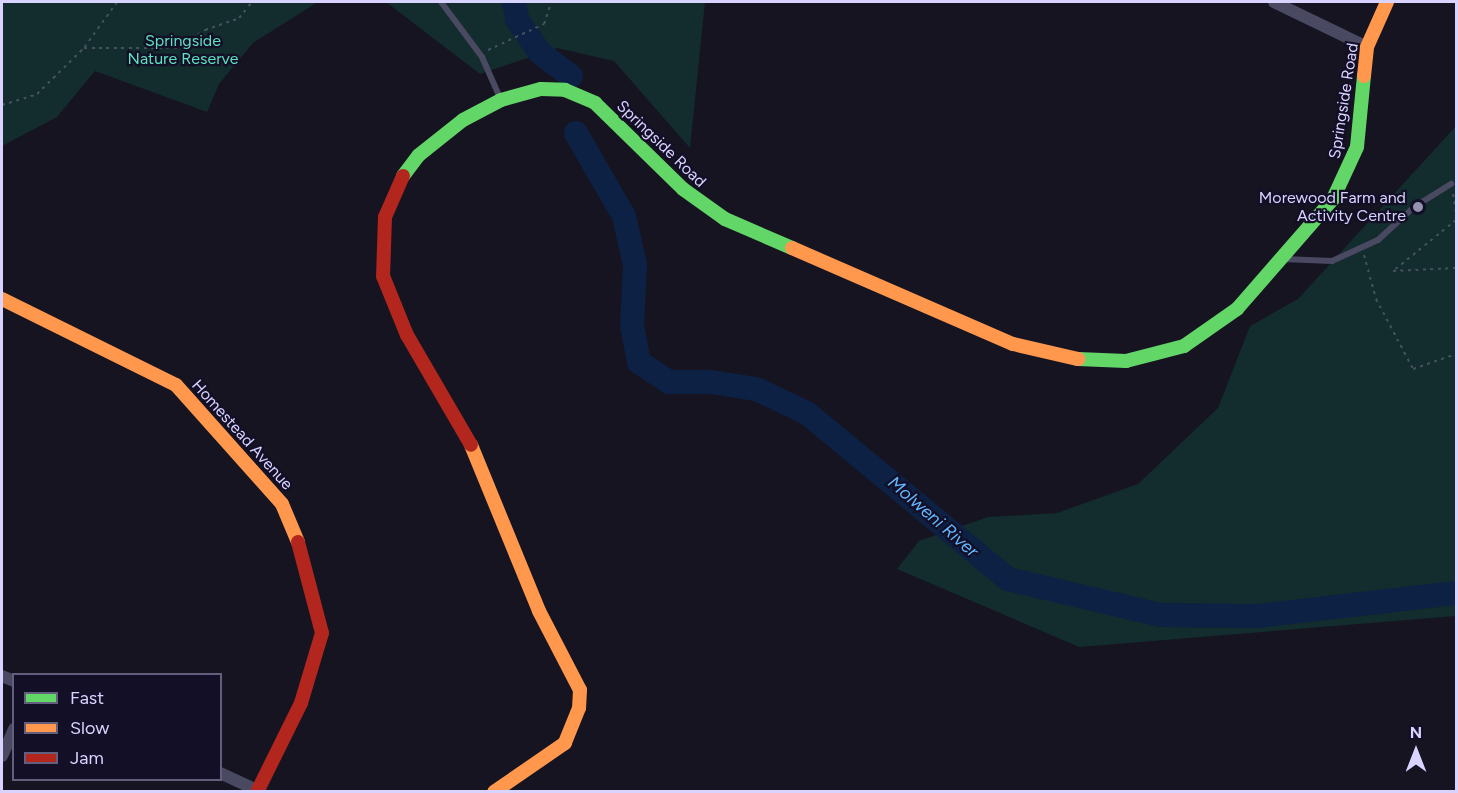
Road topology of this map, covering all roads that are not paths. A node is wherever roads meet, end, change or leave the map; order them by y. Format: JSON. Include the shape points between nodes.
{"nodes":[{"id":1,"x":441,"y":2,"type":"edge"},
{"id":2,"x":1274,"y":2,"type":"edge"},
{"id":3,"x":1387,"y":2,"type":"edge"},
{"id":4,"x":1367,"y":47,"type":"junction"},
{"id":5,"x":501,"y":100,"type":"junction"},
{"id":6,"x":1451,"y":184,"type":"road end"},
{"id":7,"x":1282,"y":258,"type":"junction"},
{"id":8,"x":2,"y":299,"type":"edge"},
{"id":9,"x":12,"y":734,"type":"edge"},
{"id":10,"x":2,"y":756,"type":"edge"},
{"id":11,"x":222,"y":774,"type":"edge"},
{"id":12,"x":259,"y":791,"type":"edge"},
{"id":13,"x":494,"y":792,"type":"edge"}],
"edges":[{"from":1,"to":5,"type":"lane","via":[[479,53]]},
{"from":2,"to":4,"type":"street"},
{"from":3,"to":4,"type":"street","name":"Springside Road"},
{"from":4,"to":7,"type":"street","name":"Springside Road","via":[[1351,168],[1333,199]]},
{"from":5,"to":7,"type":"street","name":"Springside Road","via":[[541,89],[578,94],[625,129],[702,205],[725,219],[1005,340],[1067,359],[1126,361],[1184,346],[1237,309]]},
{"from":5,"to":13,"type":"street","name":"Springside Road","via":[[445,133],[409,166],[385,217],[382,246],[383,276],[397,312],[466,433],[539,611],[580,690],[579,708],[565,742]]},
{"from":6,"to":7,"type":"lane","via":[[1362,247],[1326,262]]},
{"from":8,"to":12,"type":"street","name":"Homestead Avenue","via":[[176,385],[282,504],[300,547],[322,633],[302,703]]},
{"from":9,"to":10,"type":"street"},
{"from":11,"to":12,"type":"street"}]}
